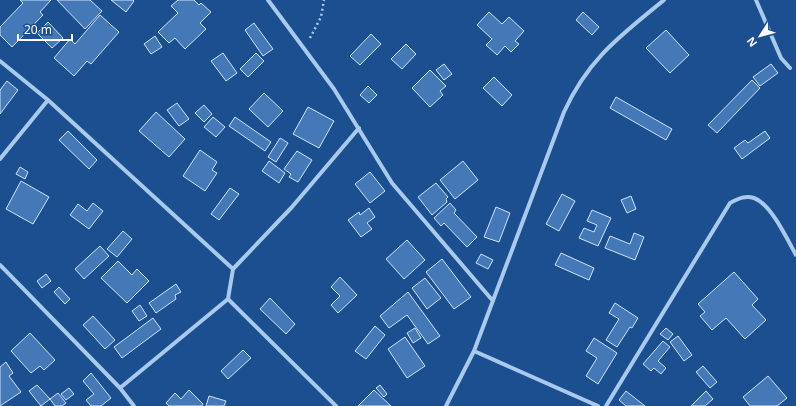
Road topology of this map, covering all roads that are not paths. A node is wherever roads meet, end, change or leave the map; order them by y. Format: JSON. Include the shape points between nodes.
{"nodes":[{"id":1,"x":268,"y":0,"type":"edge"},
{"id":2,"x":664,"y":0,"type":"edge"},
{"id":3,"x":756,"y":0,"type":"edge"},
{"id":4,"x":0,"y":61,"type":"edge"},
{"id":5,"x":790,"y":68,"type":"dead end"},
{"id":6,"x":48,"y":100,"type":"junction"},
{"id":7,"x":359,"y":128,"type":"junction"},
{"id":8,"x":0,"y":159,"type":"edge"},
{"id":9,"x":796,"y":255,"type":"edge"},
{"id":10,"x":0,"y":265,"type":"edge"},
{"id":11,"x":233,"y":269,"type":"junction"},
{"id":12,"x":228,"y":299,"type":"junction"},
{"id":13,"x":493,"y":301,"type":"junction"},
{"id":14,"x":474,"y":351,"type":"junction"},
{"id":15,"x":120,"y":388,"type":"junction"},
{"id":16,"x":134,"y":406,"type":"edge"},
{"id":17,"x":336,"y":406,"type":"edge"},
{"id":18,"x":446,"y":406,"type":"edge"},
{"id":19,"x":598,"y":406,"type":"edge"},
{"id":20,"x":606,"y":406,"type":"edge"}],
"edges":[{"from":1,"to":7,"type":"street","via":[[334,89]]},
{"from":2,"to":13,"type":"street","via":[[601,54],[574,90]]},
{"from":3,"to":5,"type":"street","via":[[781,58]]},
{"from":4,"to":6,"type":"street"},
{"from":6,"to":8,"type":"street"},
{"from":6,"to":11,"type":"street"},
{"from":7,"to":11,"type":"street","via":[[292,207]]},
{"from":7,"to":13,"type":"street","via":[[405,200]]},
{"from":9,"to":20,"type":"street","via":[[767,208],[754,198],[743,197],[730,203]]},
{"from":10,"to":15,"type":"street"},
{"from":11,"to":12,"type":"street"},
{"from":12,"to":15,"type":"street"},
{"from":12,"to":17,"type":"street"},
{"from":13,"to":14,"type":"street"},
{"from":14,"to":18,"type":"street"},
{"from":14,"to":19,"type":"street"},
{"from":15,"to":16,"type":"street"}]}
